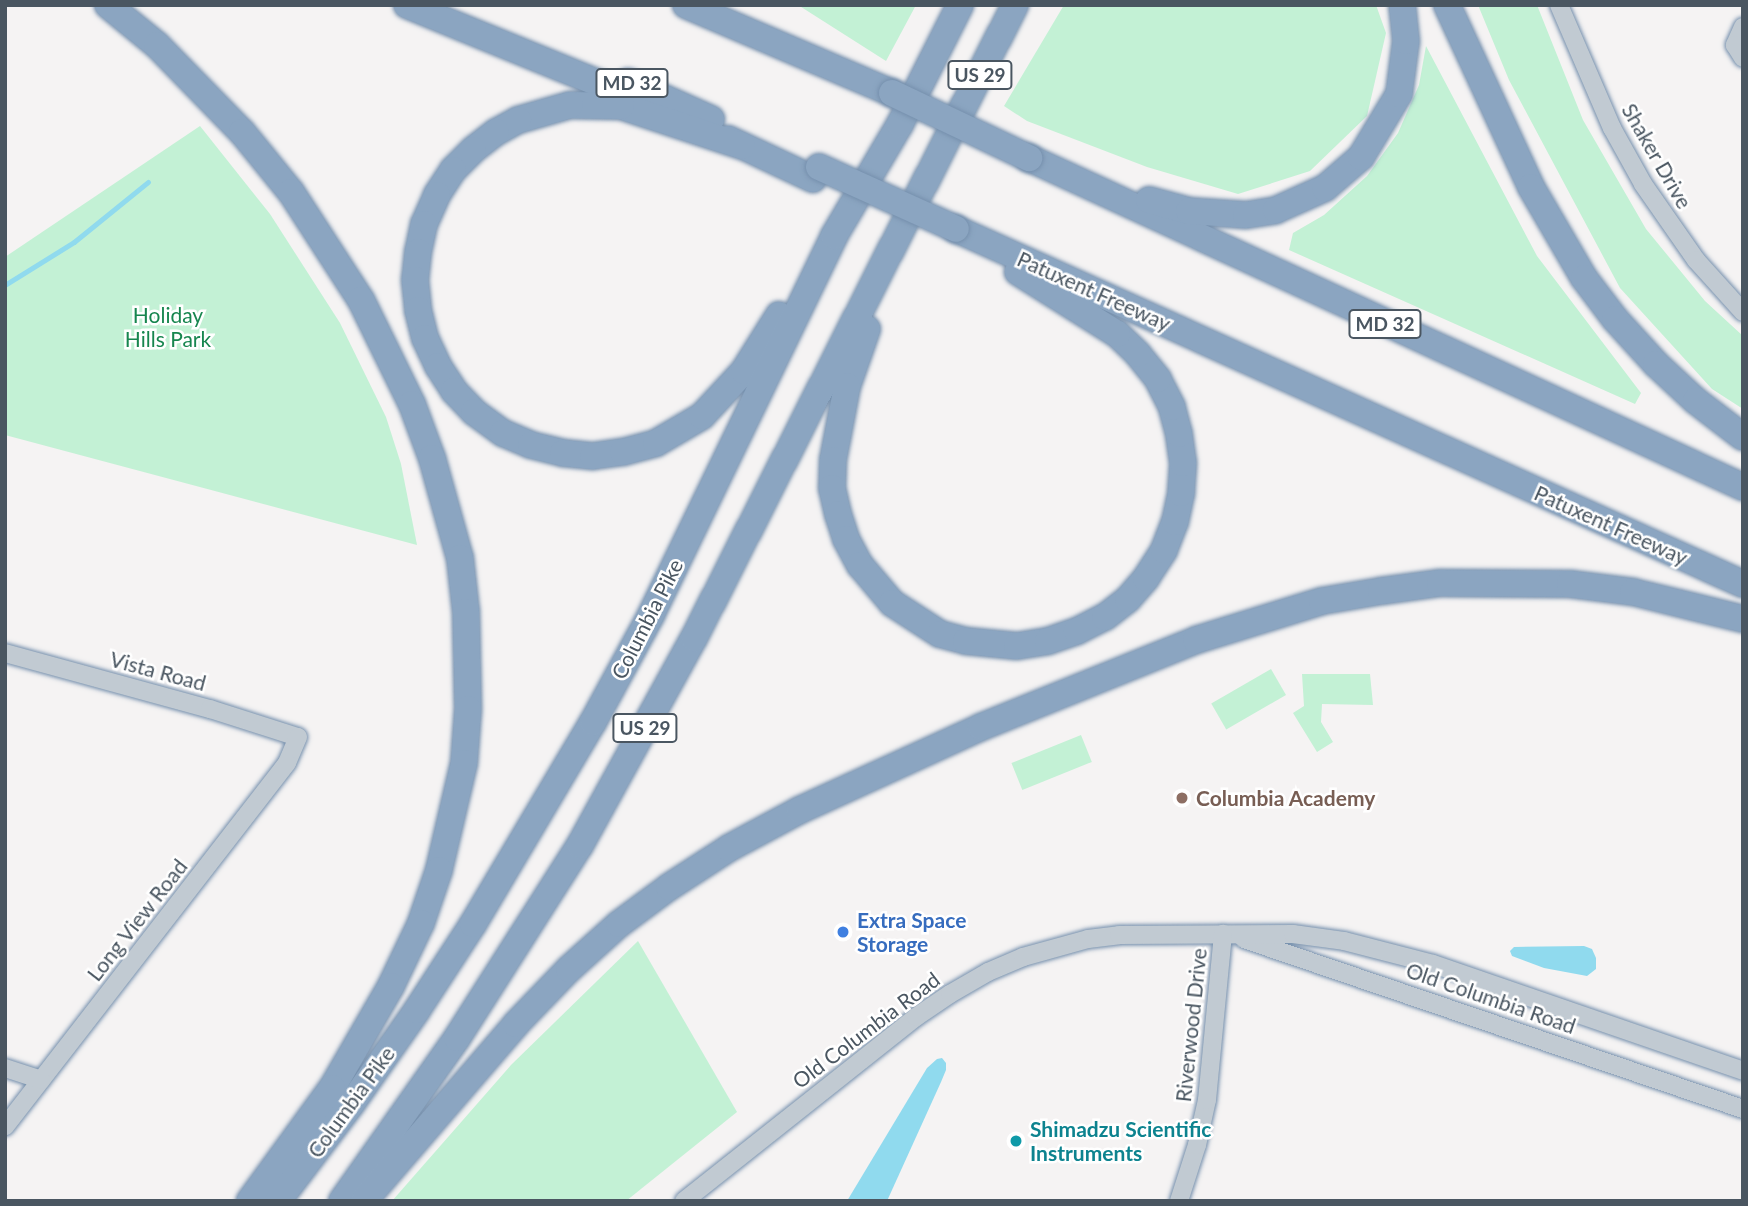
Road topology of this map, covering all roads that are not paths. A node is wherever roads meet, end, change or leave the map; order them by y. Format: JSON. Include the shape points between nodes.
{"nodes":[{"id":1,"x":108,"y":5,"type":"edge"},
{"id":2,"x":407,"y":5,"type":"edge"},
{"id":3,"x":442,"y":5,"type":"edge"},
{"id":4,"x":686,"y":5,"type":"edge"},
{"id":5,"x":728,"y":5,"type":"edge"},
{"id":6,"x":943,"y":5,"type":"edge"},
{"id":7,"x":960,"y":5,"type":"edge"},
{"id":8,"x":1016,"y":5,"type":"edge"},
{"id":9,"x":1034,"y":5,"type":"edge"},
{"id":10,"x":1402,"y":5,"type":"edge"},
{"id":11,"x":1447,"y":5,"type":"edge"},
{"id":12,"x":1559,"y":5,"type":"edge"},
{"id":13,"x":1743,"y":27,"type":"edge"},
{"id":14,"x":1743,"y":58,"type":"edge"},
{"id":15,"x":892,"y":93,"type":"junction"},
{"id":16,"x":900,"y":124,"type":"junction"},
{"id":17,"x":945,"y":144,"type":"junction"},
{"id":18,"x":742,"y":146,"type":"junction"},
{"id":19,"x":1029,"y":158,"type":"junction"},
{"id":20,"x":816,"y":173,"type":"junction"},
{"id":21,"x":903,"y":229,"type":"junction"},
{"id":22,"x":953,"y":235,"type":"junction"},
{"id":23,"x":834,"y":236,"type":"junction"},
{"id":24,"x":1018,"y":272,"type":"junction"},
{"id":25,"x":1743,"y":312,"type":"edge"},
{"id":26,"x":1370,"y":418,"type":"junction"},
{"id":27,"x":1743,"y":437,"type":"edge"},
{"id":28,"x":1743,"y":487,"type":"edge"},
{"id":29,"x":1743,"y":584,"type":"edge"},
{"id":30,"x":1743,"y":619,"type":"edge"},
{"id":31,"x":5,"y":653,"type":"edge"},
{"id":32,"x":298,"y":737,"type":"joint"},
{"id":33,"x":1223,"y":934,"type":"junction"},
{"id":34,"x":5,"y":1069,"type":"edge"},
{"id":35,"x":1743,"y":1071,"type":"edge"},
{"id":36,"x":41,"y":1080,"type":"junction"},
{"id":37,"x":1743,"y":1109,"type":"edge"},
{"id":38,"x":5,"y":1127,"type":"edge"},
{"id":39,"x":250,"y":1201,"type":"edge"},
{"id":40,"x":278,"y":1201,"type":"edge"},
{"id":41,"x":342,"y":1201,"type":"edge"},
{"id":42,"x":364,"y":1201,"type":"edge"},
{"id":43,"x":684,"y":1201,"type":"edge"},
{"id":44,"x":1179,"y":1201,"type":"edge"}],
"edges":[{"from":1,"to":39,"type":"highway","via":[[157,46],[242,132],[290,192],[361,300],[432,457],[451,520],[465,598],[469,663],[464,763],[439,870],[421,923],[346,1064]]},
{"from":2,"to":18,"type":"highway","via":[[576,72]]},
{"from":3,"to":20,"type":"highway","name":"Patuxent Freeway","number":"MD 32","via":[[581,61]]},
{"from":4,"to":15,"type":"highway","number":"MD 32"},
{"from":5,"to":15,"type":"highway"},
{"from":6,"to":16,"type":"highway"},
{"from":7,"to":16,"type":"highway","name":"Columbia Pike","number":"US 29"},
{"from":8,"to":17,"type":"highway","number":"US 29"},
{"from":9,"to":17,"type":"highway"},
{"from":10,"to":19,"type":"highway","via":[[1404,70],[1389,115],[1361,157],[1305,199],[1247,215],[1189,211]]},
{"from":11,"to":27,"type":"highway","via":[[1531,187],[1584,278],[1656,364]]},
{"from":12,"to":25,"type":"street","name":"Shaker Drive","via":[[1612,128],[1643,184],[1696,260]]},
{"from":13,"to":14,"type":"street","via":[[1735,45]]},
{"from":15,"to":19,"type":"highway","number":"MD 32","bridge":true},
{"from":16,"to":23,"type":"highway","name":"Columbia Pike","number":"US 29"},
{"from":17,"to":21,"type":"highway","number":"US 29"},
{"from":18,"to":20,"type":"highway"},
{"from":18,"to":23,"type":"highway","via":[[650,114],[598,104],[570,105],[518,120],[473,150],[453,170],[424,224],[415,280],[425,338],[454,391],[503,433],[563,453],[593,456],[656,443],[702,416],[744,371]]},
{"from":19,"to":28,"type":"highway","number":"MD 32"},
{"from":20,"to":22,"type":"highway","name":"Patuxent Freeway","number":"MD 32","bridge":true},
{"from":21,"to":24,"type":"highway","via":[[845,397],[833,460],[835,501],[846,539],[860,565],[892,603],[940,634],[991,646],[1048,641],[1077,631],[1120,605],[1164,550],[1181,493],[1179,433],[1158,379],[1117,334]]},
{"from":21,"to":41,"type":"highway","number":"US 29","via":[[694,638],[580,845],[457,1038]]},
{"from":22,"to":24,"type":"highway"},
{"from":22,"to":26,"type":"highway","name":"Patuxent Freeway","number":"MD 32"},
{"from":23,"to":40,"type":"highway","name":"Columbia Pike","number":"US 29","via":[[651,615],[587,733],[417,1010]]},
{"from":24,"to":26,"type":"highway","via":[[1188,348]]},
{"from":26,"to":29,"type":"highway","name":"Patuxent Freeway","number":"MD 32"},
{"from":30,"to":42,"type":"highway","via":[[1633,592],[1570,584],[1440,583],[1381,591],[1322,601],[1209,635],[981,727],[800,810],[719,855],[619,924],[516,1024]]},
{"from":31,"to":32,"type":"street","name":"Vista Road"},
{"from":32,"to":36,"type":"street","name":"Long View Road","via":[[287,763]]},
{"from":33,"to":35,"type":"street","name":"Old Columbia Road","via":[[1293,934],[1394,953]]},
{"from":33,"to":37,"type":"street","name":"Old Columbia Road"},
{"from":33,"to":43,"type":"street","name":"Old Columbia Road","via":[[1150,932],[1088,939],[988,972],[916,1017]]},
{"from":33,"to":44,"type":"street","name":"Riverwood Drive","via":[[1207,1100]]},
{"from":34,"to":36,"type":"street"},
{"from":36,"to":38,"type":"street","name":"Long View Road"}]}
